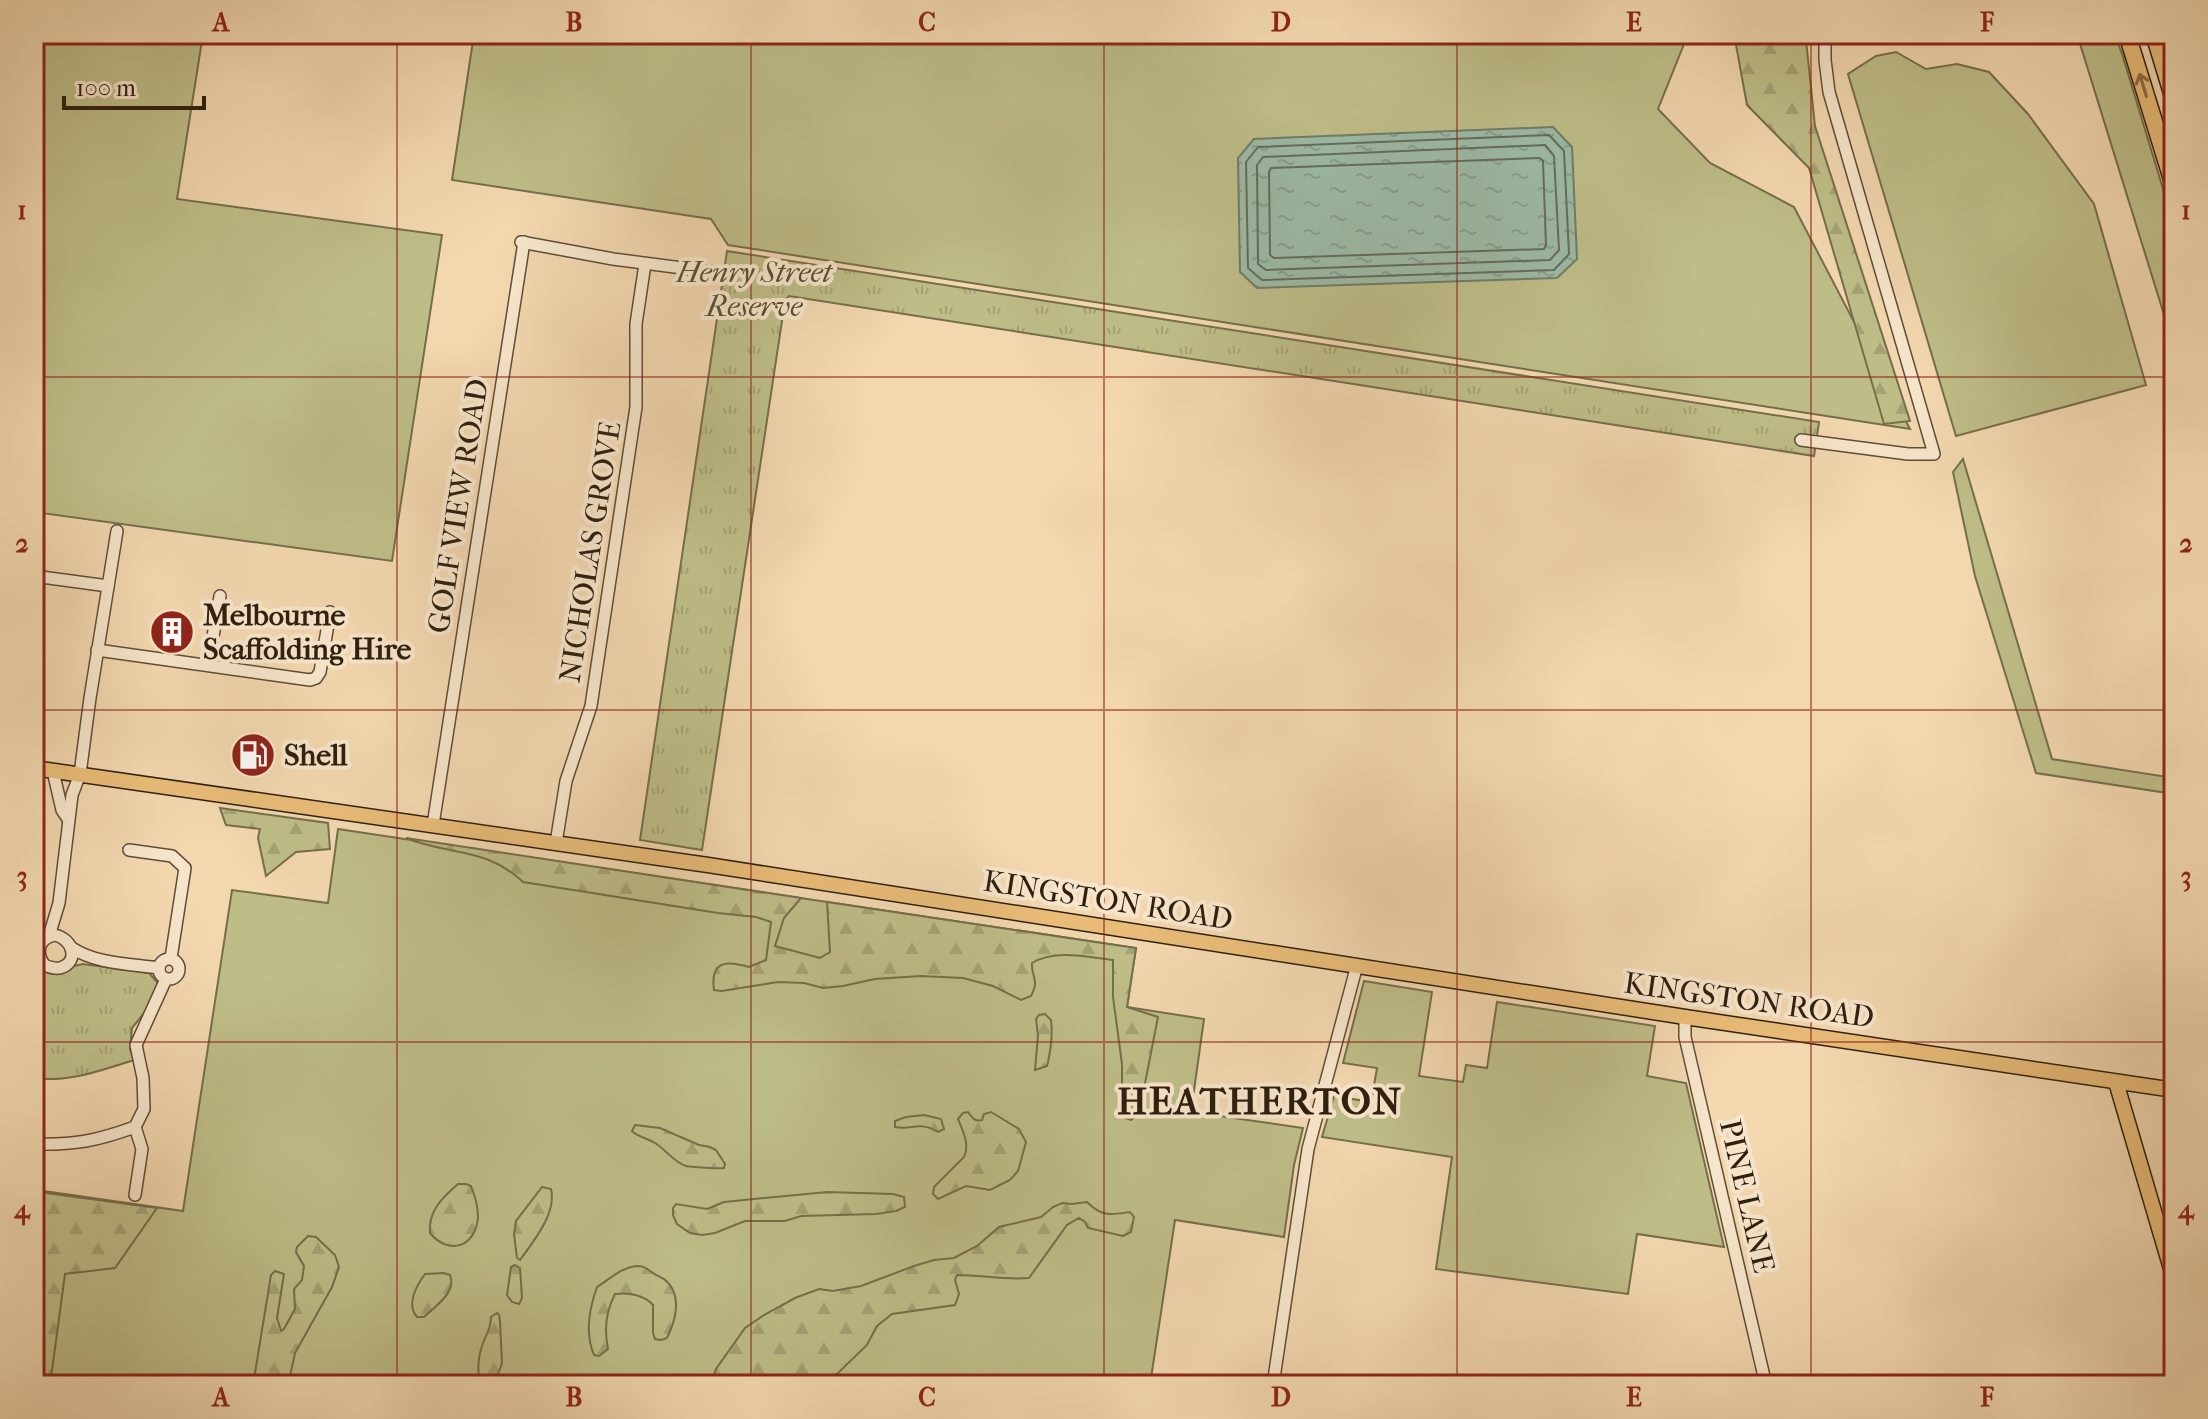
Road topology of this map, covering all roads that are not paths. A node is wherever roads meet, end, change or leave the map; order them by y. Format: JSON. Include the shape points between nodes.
{"nodes":[{"id":1,"x":1825,"y":34,"type":"edge"},
{"id":2,"x":2127,"y":34,"type":"edge"},
{"id":3,"x":2154,"y":34,"type":"edge"},
{"id":4,"x":2174,"y":100,"type":"edge"},
{"id":5,"x":2174,"y":186,"type":"edge"},
{"id":6,"x":645,"y":264,"type":"junction"},
{"id":7,"x":721,"y":273,"type":"dead end"},
{"id":8,"x":1801,"y":440,"type":"dead end"},
{"id":9,"x":117,"y":531,"type":"dead end"},
{"id":10,"x":34,"y":576,"type":"edge"},
{"id":11,"x":108,"y":586,"type":"junction"},
{"id":12,"x":220,"y":596,"type":"dead end"},
{"id":13,"x":330,"y":612,"type":"dead end"},
{"id":14,"x":97,"y":650,"type":"junction"},
{"id":15,"x":208,"y":665,"type":"junction"},
{"id":16,"x":34,"y":768,"type":"edge"},
{"id":17,"x":53,"y":771,"type":"junction"},
{"id":18,"x":80,"y":774,"type":"junction"},
{"id":19,"x":68,"y":819,"type":"junction"},
{"id":20,"x":433,"y":825,"type":"junction"},
{"id":21,"x":556,"y":843,"type":"junction"},
{"id":22,"x":129,"y":850,"type":"dead end"},
{"id":23,"x":59,"y":903,"type":"junction"},
{"id":24,"x":49,"y":936,"type":"junction"},
{"id":25,"x":63,"y":937,"type":"junction"},
{"id":26,"x":36,"y":949,"type":"edge"},
{"id":27,"x":71,"y":954,"type":"junction"},
{"id":28,"x":171,"y":958,"type":"junction"},
{"id":29,"x":38,"y":962,"type":"edge"},
{"id":30,"x":1357,"y":965,"type":"junction"},
{"id":31,"x":159,"y":968,"type":"junction"},
{"id":32,"x":166,"y":979,"type":"junction"},
{"id":33,"x":1685,"y":1017,"type":"junction"},
{"id":34,"x":2116,"y":1082,"type":"junction"},
{"id":35,"x":2174,"y":1090,"type":"edge"},
{"id":36,"x":135,"y":1127,"type":"junction"},
{"id":37,"x":34,"y":1144,"type":"edge"},
{"id":38,"x":135,"y":1195,"type":"dead end"},
{"id":39,"x":2174,"y":1279,"type":"edge"},
{"id":40,"x":1273,"y":1385,"type":"edge"},
{"id":41,"x":1766,"y":1385,"type":"edge"}],
"edges":[{"from":1,"to":8,"type":"street","via":[[1829,92],[1934,454]]},
{"from":5,"to":2,"type":"highway","one_way":true},
{"from":3,"to":4,"type":"highway"},
{"from":6,"to":7,"type":"street"},
{"from":6,"to":20,"type":"street","name":"GOLF VIEW ROAD","via":[[523,242]]},
{"from":6,"to":21,"type":"street","name":"NICHOLAS GROVE","via":[[636,324],[636,407],[608,596],[591,706],[566,781]]},
{"from":9,"to":11,"type":"street"},
{"from":10,"to":11,"type":"street"},
{"from":11,"to":14,"type":"street"},
{"from":12,"to":15,"type":"street"},
{"from":13,"to":15,"type":"street","via":[[316,678]]},
{"from":14,"to":15,"type":"street"},
{"from":14,"to":18,"type":"street"},
{"from":16,"to":17,"type":"main road","name":"KINGSTON ROAD"},
{"from":17,"to":18,"type":"main road","name":"KINGSTON ROAD"},
{"from":17,"to":19,"type":"street"},
{"from":18,"to":19,"type":"street"},
{"from":18,"to":20,"type":"main road","name":"KINGSTON ROAD"},
{"from":19,"to":23,"type":"street"},
{"from":20,"to":21,"type":"main road","name":"KINGSTON ROAD"},
{"from":21,"to":30,"type":"main road","name":"KINGSTON ROAD"},
{"from":22,"to":28,"type":"street","via":[[172,856],[185,868]]},
{"from":23,"to":24,"type":"street"},
{"from":23,"to":25,"type":"street"},
{"from":24,"to":25,"type":"street"},
{"from":24,"to":26,"type":"street"},
{"from":25,"to":27,"type":"street"},
{"from":26,"to":29,"type":"street"},
{"from":27,"to":29,"type":"street","via":[[66,965],[57,968]]},
{"from":27,"to":31,"type":"street"},
{"from":28,"to":31,"type":"street"},
{"from":28,"to":32,"type":"street","via":[[179,972]]},
{"from":30,"to":33,"type":"main road","name":"KINGSTON ROAD"},
{"from":30,"to":40,"type":"street","via":[[1308,1149]]},
{"from":31,"to":32,"type":"street"},
{"from":32,"to":36,"type":"street","via":[[136,1045],[144,1109]]},
{"from":33,"to":34,"type":"main road","name":"KINGSTON ROAD"},
{"from":33,"to":41,"type":"street","name":"PINE LANE","via":[[1685,1037]]},
{"from":34,"to":35,"type":"main road","name":"KINGSTON ROAD"},
{"from":34,"to":39,"type":"main road"},
{"from":36,"to":37,"type":"street","via":[[66,1145]]},
{"from":36,"to":38,"type":"street","via":[[142,1149]]}]}
